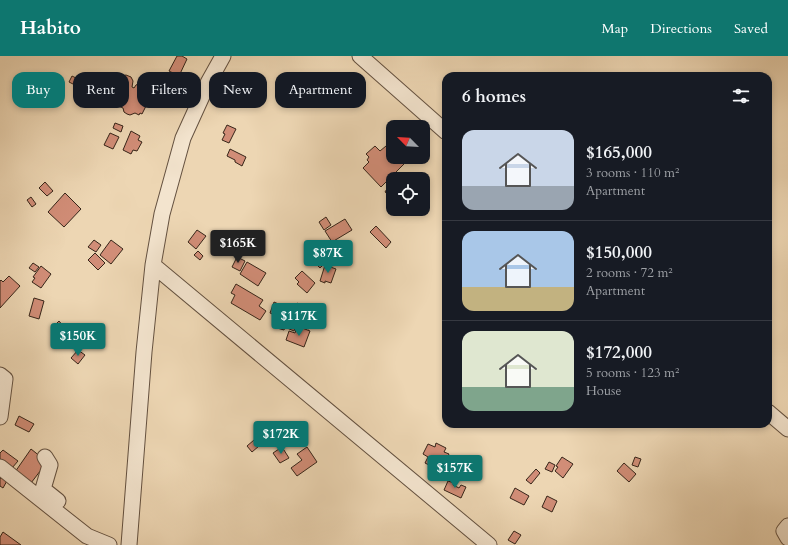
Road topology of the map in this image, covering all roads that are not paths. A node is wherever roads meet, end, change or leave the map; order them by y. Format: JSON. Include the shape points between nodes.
{"nodes":[{"id":1,"x":223,"y":56,"type":"edge"},
{"id":2,"x":360,"y":56,"type":"edge"},
{"id":3,"x":442,"y":128,"type":"edge"},
{"id":4,"x":153,"y":265,"type":"junction"},
{"id":5,"x":2,"y":377,"type":"edge"},
{"id":6,"x":772,"y":415,"type":"edge"},
{"id":7,"x":0,"y":417,"type":"edge"},
{"id":8,"x":788,"y":429,"type":"edge"},
{"id":9,"x":45,"y":457,"type":"dead end"},
{"id":10,"x":0,"y":467,"type":"edge"},
{"id":11,"x":788,"y":526,"type":"edge"},
{"id":12,"x":788,"y":538,"type":"edge"},
{"id":13,"x":110,"y":545,"type":"edge"},
{"id":14,"x":129,"y":545,"type":"edge"},
{"id":15,"x":489,"y":545,"type":"edge"}],
"edges":[{"from":1,"to":4,"type":"street","via":[[183,138],[162,214]]},
{"from":2,"to":3,"type":"street"},
{"from":4,"to":14,"type":"street"},
{"from":4,"to":15,"type":"street"},
{"from":5,"to":7,"type":"street"},
{"from":6,"to":8,"type":"street"},
{"from":9,"to":13,"type":"street","via":[[50,464],[43,489],[102,534]]},
{"from":10,"to":13,"type":"street","via":[[88,536]]},
{"from":11,"to":12,"type":"street","via":[[784,531]]}]}
